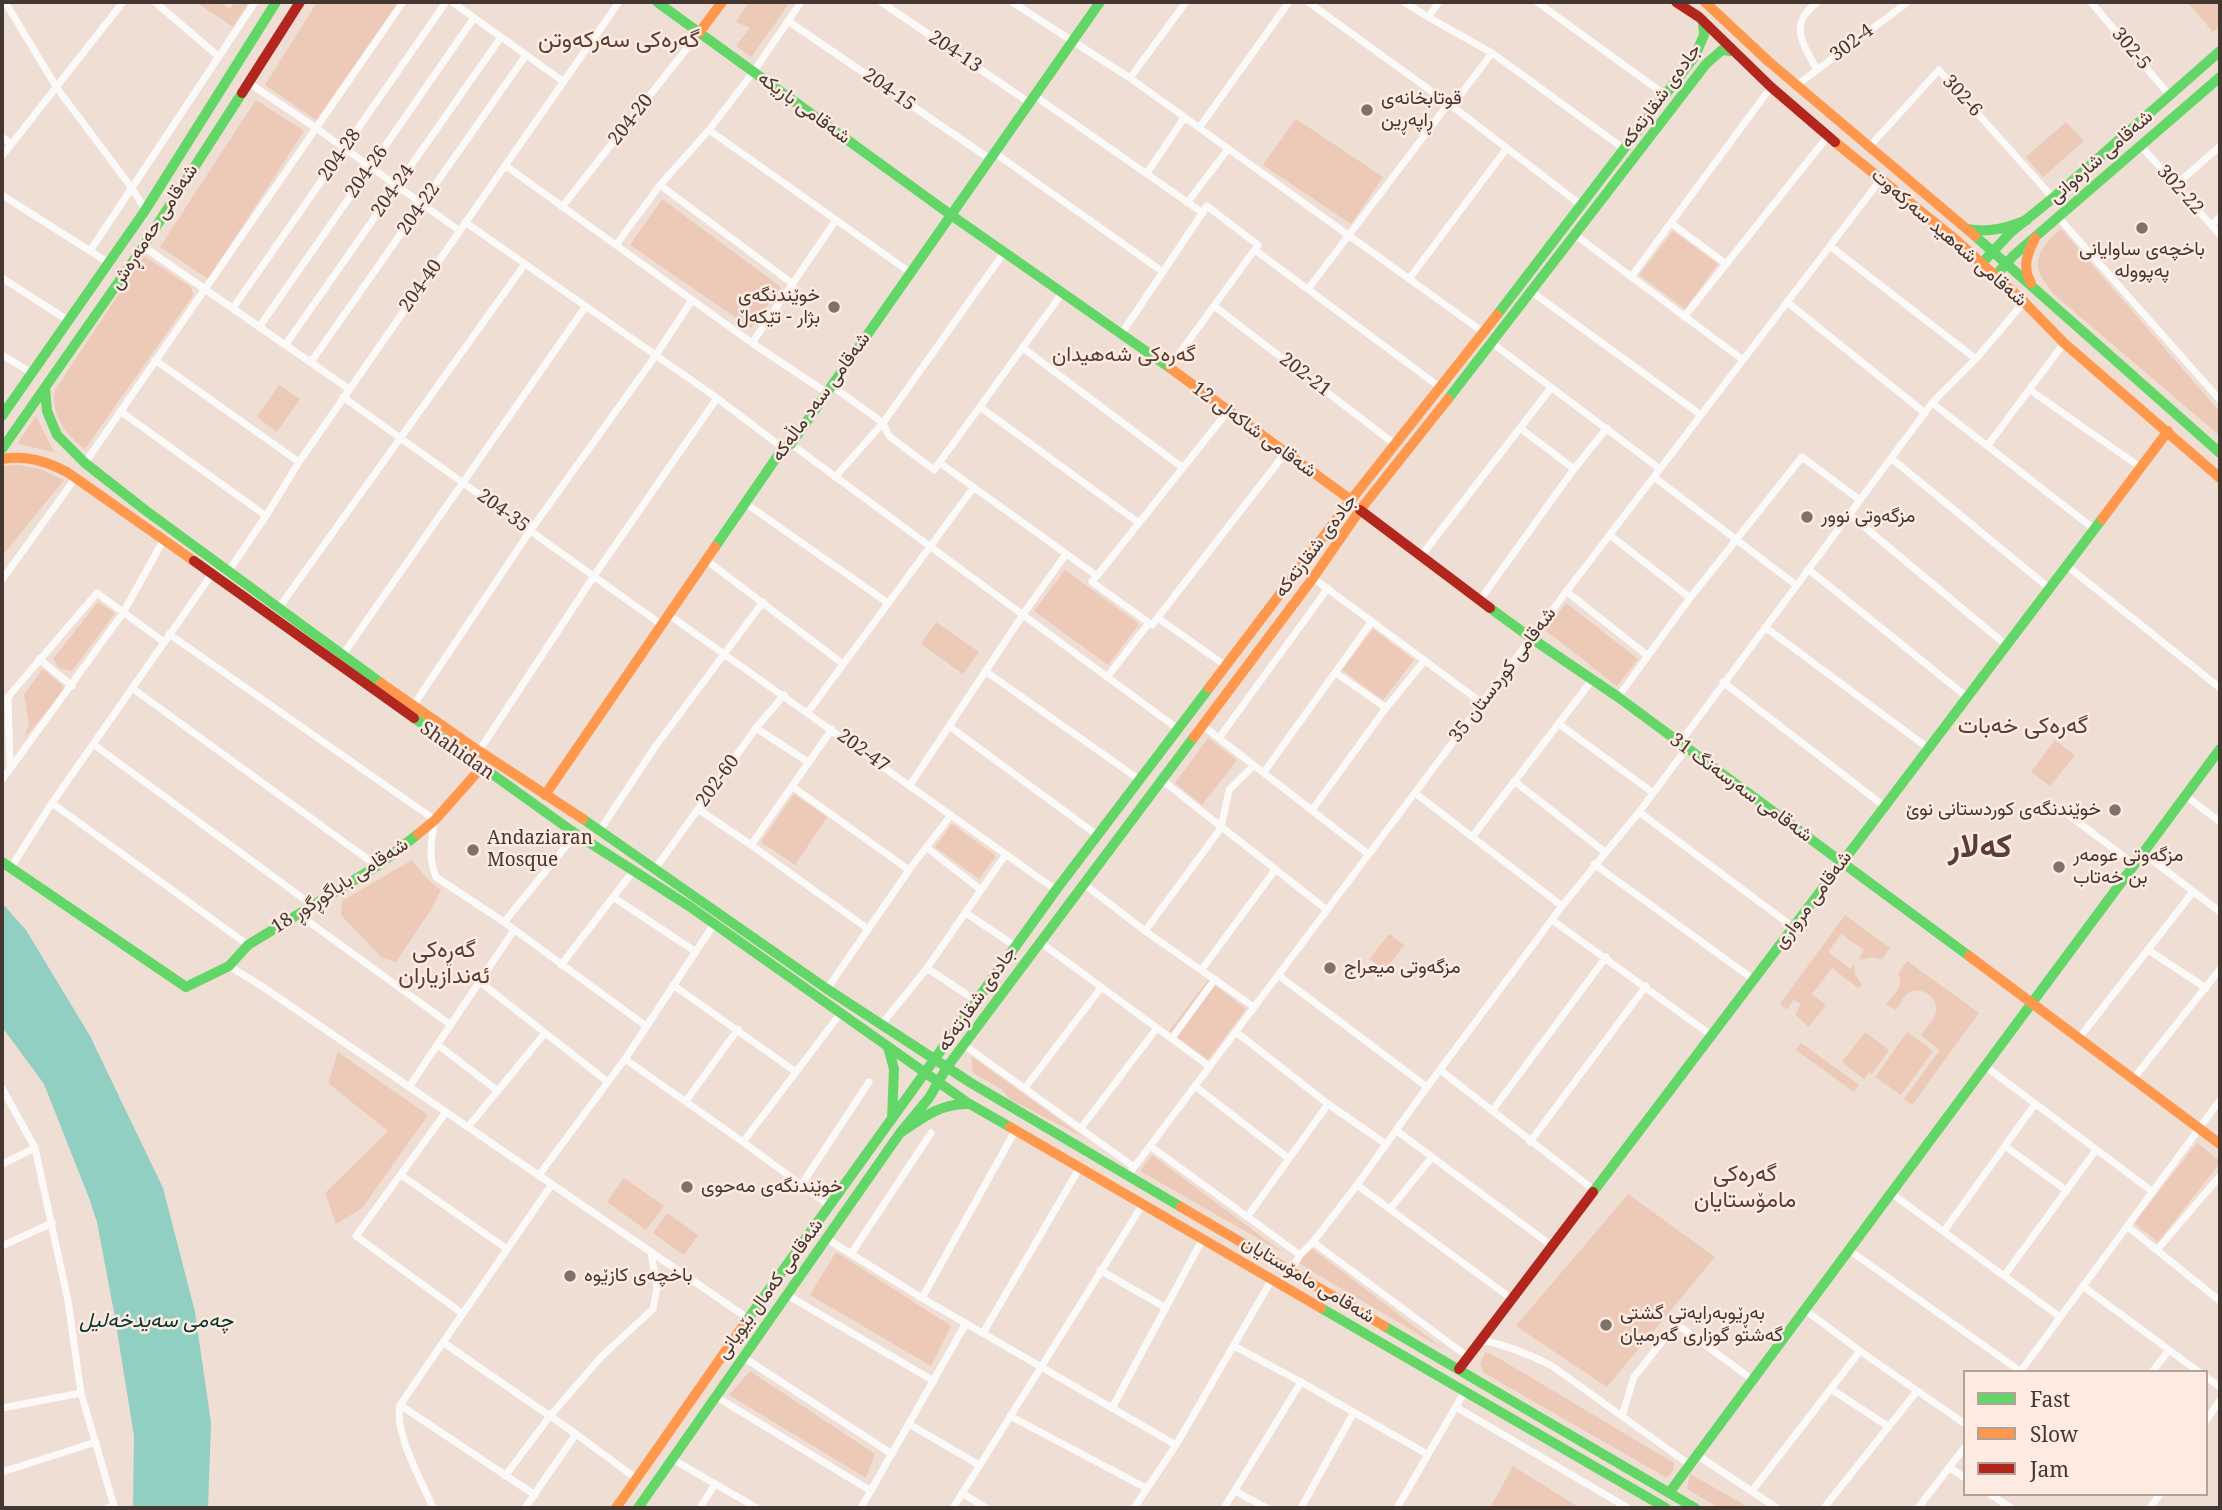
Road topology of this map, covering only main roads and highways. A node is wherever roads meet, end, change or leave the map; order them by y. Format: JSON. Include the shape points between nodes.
{"nodes":[{"id":1,"x":276,"y":2,"type":"edge"},
{"id":2,"x":300,"y":2,"type":"edge"},
{"id":3,"x":657,"y":2,"type":"edge"},
{"id":4,"x":722,"y":2,"type":"edge"},
{"id":5,"x":1100,"y":2,"type":"edge"},
{"id":6,"x":1676,"y":2,"type":"edge"},
{"id":7,"x":1705,"y":2,"type":"edge"},
{"id":8,"x":1703,"y":21,"type":"junction"},
{"id":9,"x":699,"y":33,"type":"junction"},
{"id":10,"x":1731,"y":51,"type":"junction"},
{"id":11,"x":2220,"y":51,"type":"edge"},
{"id":12,"x":1695,"y":56,"type":"junction"},
{"id":13,"x":1706,"y":64,"type":"junction"},
{"id":14,"x":2220,"y":77,"type":"edge"},
{"id":15,"x":951,"y":215,"type":"junction"},
{"id":16,"x":2027,"y":220,"type":"junction"},
{"id":17,"x":1965,"y":229,"type":"junction"},
{"id":18,"x":2035,"y":238,"type":"junction"},
{"id":19,"x":1992,"y":251,"type":"junction"},
{"id":20,"x":1982,"y":263,"type":"junction"},
{"id":21,"x":2006,"y":264,"type":"junction"},
{"id":22,"x":1996,"y":275,"type":"junction"},
{"id":23,"x":2039,"y":295,"type":"junction"},
{"id":24,"x":45,"y":388,"type":"junction"},
{"id":25,"x":2146,"y":389,"type":"junction"},
{"id":26,"x":2133,"y":404,"type":"junction"},
{"id":27,"x":2,"y":416,"type":"edge"},
{"id":28,"x":2168,"y":432,"type":"junction"},
{"id":29,"x":2,"y":449,"type":"edge"},
{"id":30,"x":2220,"y":453,"type":"edge"},
{"id":31,"x":2,"y":459,"type":"edge"},
{"id":32,"x":2220,"y":478,"type":"edge"},
{"id":33,"x":1350,"y":500,"type":"junction"},
{"id":34,"x":1360,"y":510,"type":"junction"},
{"id":35,"x":141,"y":514,"type":"junction"},
{"id":36,"x":1213,"y":682,"type":"junction"},
{"id":37,"x":1227,"y":691,"type":"junction"},
{"id":38,"x":2220,"y":749,"type":"edge"},
{"id":39,"x":481,"y":768,"type":"junction"},
{"id":40,"x":545,"y":795,"type":"junction"},
{"id":41,"x":1842,"y":863,"type":"junction"},
{"id":42,"x":6,"y":865,"type":"edge"},
{"id":43,"x":691,"y":901,"type":"junction"},
{"id":44,"x":2032,"y":1004,"type":"junction"},
{"id":45,"x":888,"y":1047,"type":"junction"},
{"id":46,"x":934,"y":1059,"type":"junction"},
{"id":47,"x":947,"y":1067,"type":"junction"},
{"id":48,"x":925,"y":1072,"type":"junction"},
{"id":49,"x":939,"y":1081,"type":"junction"},
{"id":50,"x":971,"y":1105,"type":"junction"},
{"id":51,"x":892,"y":1119,"type":"junction"},
{"id":52,"x":900,"y":1133,"type":"junction"},
{"id":53,"x":2220,"y":1144,"type":"edge"},
{"id":54,"x":1459,"y":1369,"type":"junction"},
{"id":55,"x":709,"y":1373,"type":"junction"},
{"id":56,"x":723,"y":1383,"type":"junction"},
{"id":57,"x":1552,"y":1424,"type":"junction"},
{"id":58,"x":1544,"y":1437,"type":"junction"},
{"id":59,"x":1582,"y":1441,"type":"junction"},
{"id":60,"x":1574,"y":1454,"type":"junction"},
{"id":61,"x":1669,"y":1493,"type":"junction"},
{"id":62,"x":1659,"y":1507,"type":"edge"},
{"id":63,"x":616,"y":1508,"type":"edge"},
{"id":64,"x":638,"y":1508,"type":"edge"},
{"id":65,"x":1695,"y":1508,"type":"edge"}],
"edges":[{"from":1,"to":27,"type":"main road","name":"شەقامی حەمەڕەش","via":[[146,209]]},
{"from":2,"to":24,"type":"main road","name":"شەقامی حەمەڕەش","via":[[143,247]]},
{"from":3,"to":9,"type":"main road","name":"شەقامی باریکە"},
{"from":4,"to":9,"type":"main road"},
{"from":5,"to":15,"type":"main road","name":"شەقامی سەد ماڵەکە"},
{"from":6,"to":8,"type":"main road","name":"شەقامی شەهید سەرکەوت"},
{"from":7,"to":17,"type":"main road","name":"شەقامی شەهید سەرکەوت"},
{"from":8,"to":10,"type":"main road","name":"شەقامی شەهید سەرکەوت"},
{"from":8,"to":12,"type":"main road","name":"جادەی شقارتەکە"},
{"from":9,"to":15,"type":"main road","name":"شەقامی باریکە"},
{"from":10,"to":13,"type":"main road","name":"جادەی شقارتەکە","via":[[1722,50]]},
{"from":10,"to":20,"type":"main road","name":"شەقامی شەهید سەرکەوت"},
{"from":11,"to":16,"type":"main road","name":"شەقامی شارەوانی"},
{"from":12,"to":13,"type":"main road"},
{"from":12,"to":33,"type":"main road","name":"جادەی شقارتەکە"},
{"from":13,"to":34,"type":"main road","name":"جادەی شقارتەکە"},
{"from":14,"to":18,"type":"main road","name":"شەقامی شارەوانی"},
{"from":15,"to":33,"type":"main road","name":"شەقامی شاکەلی 12"},
{"from":15,"to":40,"type":"main road","name":"شەقامی سەد ماڵەکە","via":[[745,503]]},
{"from":16,"to":17,"type":"main road","via":[[1999,230]]},
{"from":16,"to":19,"type":"main road","name":"شەقامی شارەوانی"},
{"from":17,"to":19,"type":"main road","name":"شەقامی شەهید سەرکەوت"},
{"from":18,"to":21,"type":"main road","name":"شەقامی شارەوانی"},
{"from":18,"to":23,"type":"main road","via":[[2025,265]]},
{"from":19,"to":20,"type":"main road","name":"شەقامی شارەوانی"},
{"from":19,"to":21,"type":"main road","name":"شەقامی شەهید سەرکەوت"},
{"from":20,"to":22,"type":"main road","name":"شەقامی شەهید سەرکەوت"},
{"from":21,"to":22,"type":"main road","name":"شەقامی شارەوانی"},
{"from":21,"to":23,"type":"main road","name":"شەقامی شەهید سەرکەوت"},
{"from":22,"to":26,"type":"main road","name":"شەقامی شەهید سەرکەوت"},
{"from":23,"to":25,"type":"main road","name":"شەقامی شەهید سەرکەوت"},
{"from":24,"to":29,"type":"main road","name":"شەقامی حەمەڕەش"},
{"from":24,"to":35,"type":"main road","via":[[47,411],[57,435]]},
{"from":25,"to":26,"type":"main road"},
{"from":25,"to":30,"type":"main road","name":"شەقامی شەهید سەرکەوت"},
{"from":26,"to":28,"type":"main road","name":"شەقامی شەهید سەرکەوت"},
{"from":28,"to":32,"type":"main road","name":"شەقامی شەهید سەرکەوت"},
{"from":28,"to":41,"type":"main road","name":"شەقامی مرواری"},
{"from":31,"to":35,"type":"main road","name":"Shahidan","via":[[40,459]]},
{"from":33,"to":36,"type":"main road","name":"جادەی شقارتەکە"},
{"from":34,"to":37,"type":"main road","name":"جادەی شقارتەکە"},
{"from":34,"to":41,"type":"main road","name":"شەقامی سەرسەنگ 31"},
{"from":35,"to":39,"type":"main road","name":"Shahidan","via":[[164,539]]},
{"from":35,"to":40,"type":"main road"},
{"from":36,"to":37,"type":"main road"},
{"from":36,"to":46,"type":"main road","name":"جادەی شقارتەکە"},
{"from":37,"to":47,"type":"main road","name":"جادەی شقارتەکە"},
{"from":38,"to":44,"type":"main road"},
{"from":39,"to":42,"type":"main road","name":"شەقامی باباگوڕگوڕ 18","via":[[435,820],[402,848],[248,945],[229,966],[186,987]]},
{"from":39,"to":43,"type":"main road","name":"Shahidan","via":[[576,834]]},
{"from":40,"to":43,"type":"main road","via":[[655,869]]},
{"from":41,"to":44,"type":"main road","name":"شەقامی سەرسەنگ 31"},
{"from":41,"to":54,"type":"main road","name":"شەقامی مرواری"},
{"from":43,"to":45,"type":"main road","name":"Shahidan","via":[[714,924]]},
{"from":43,"to":46,"type":"main road","name":"شەقامی مامۆستایان"},
{"from":44,"to":53,"type":"main road","name":"شەقامی سەرسەنگ 31"},
{"from":44,"to":61,"type":"main road"},
{"from":45,"to":48,"type":"main road","name":"Shahidan"},
{"from":45,"to":51,"type":"main road","via":[[894,1069]]},
{"from":46,"to":47,"type":"main road","name":"شەقامی مامۆستایان"},
{"from":46,"to":48,"type":"main road","name":"جادەی شقارتەکە"},
{"from":47,"to":49,"type":"main road","name":"جادەی شقارتەکە"},
{"from":47,"to":54,"type":"main road","name":"شەقامی مامۆستایان","via":[[1131,1171]]},
{"from":48,"to":49,"type":"main road","name":"شەقامی مامۆستایان"},
{"from":48,"to":51,"type":"main road","name":"شەقامی کەمال بێویانی"},
{"from":49,"to":50,"type":"main road","name":"شەقامی مامۆستایان"},
{"from":49,"to":52,"type":"main road","name":"شەقامی کەمال بێویانی"},
{"from":50,"to":52,"type":"main road","via":[[943,1106]]},
{"from":50,"to":58,"type":"main road","name":"شەقامی مامۆستایان"},
{"from":51,"to":55,"type":"main road","name":"شەقامی کەمال بێویانی"},
{"from":52,"to":56,"type":"main road","name":"شەقامی کەمال بێویانی"},
{"from":54,"to":57,"type":"main road","name":"شەقامی مامۆستایان"},
{"from":55,"to":56,"type":"main road","via":[[721,1377]]},
{"from":55,"to":63,"type":"main road","name":"شەقامی کەمال بێویانی"},
{"from":56,"to":64,"type":"main road","name":"شەقامی کەمال بێویانی"},
{"from":57,"to":58,"type":"main road"},
{"from":57,"to":59,"type":"main road","name":"شەقامی مامۆستایان"},
{"from":58,"to":60,"type":"main road","name":"شەقامی مامۆستایان"},
{"from":59,"to":60,"type":"main road","via":[[1576,1444]]},
{"from":59,"to":61,"type":"main road","name":"شەقامی مامۆستایان"},
{"from":60,"to":62,"type":"main road","name":"شەقامی مامۆستایان"},
{"from":61,"to":65,"type":"main road","name":"شەقامی مامۆستایان"}]}
